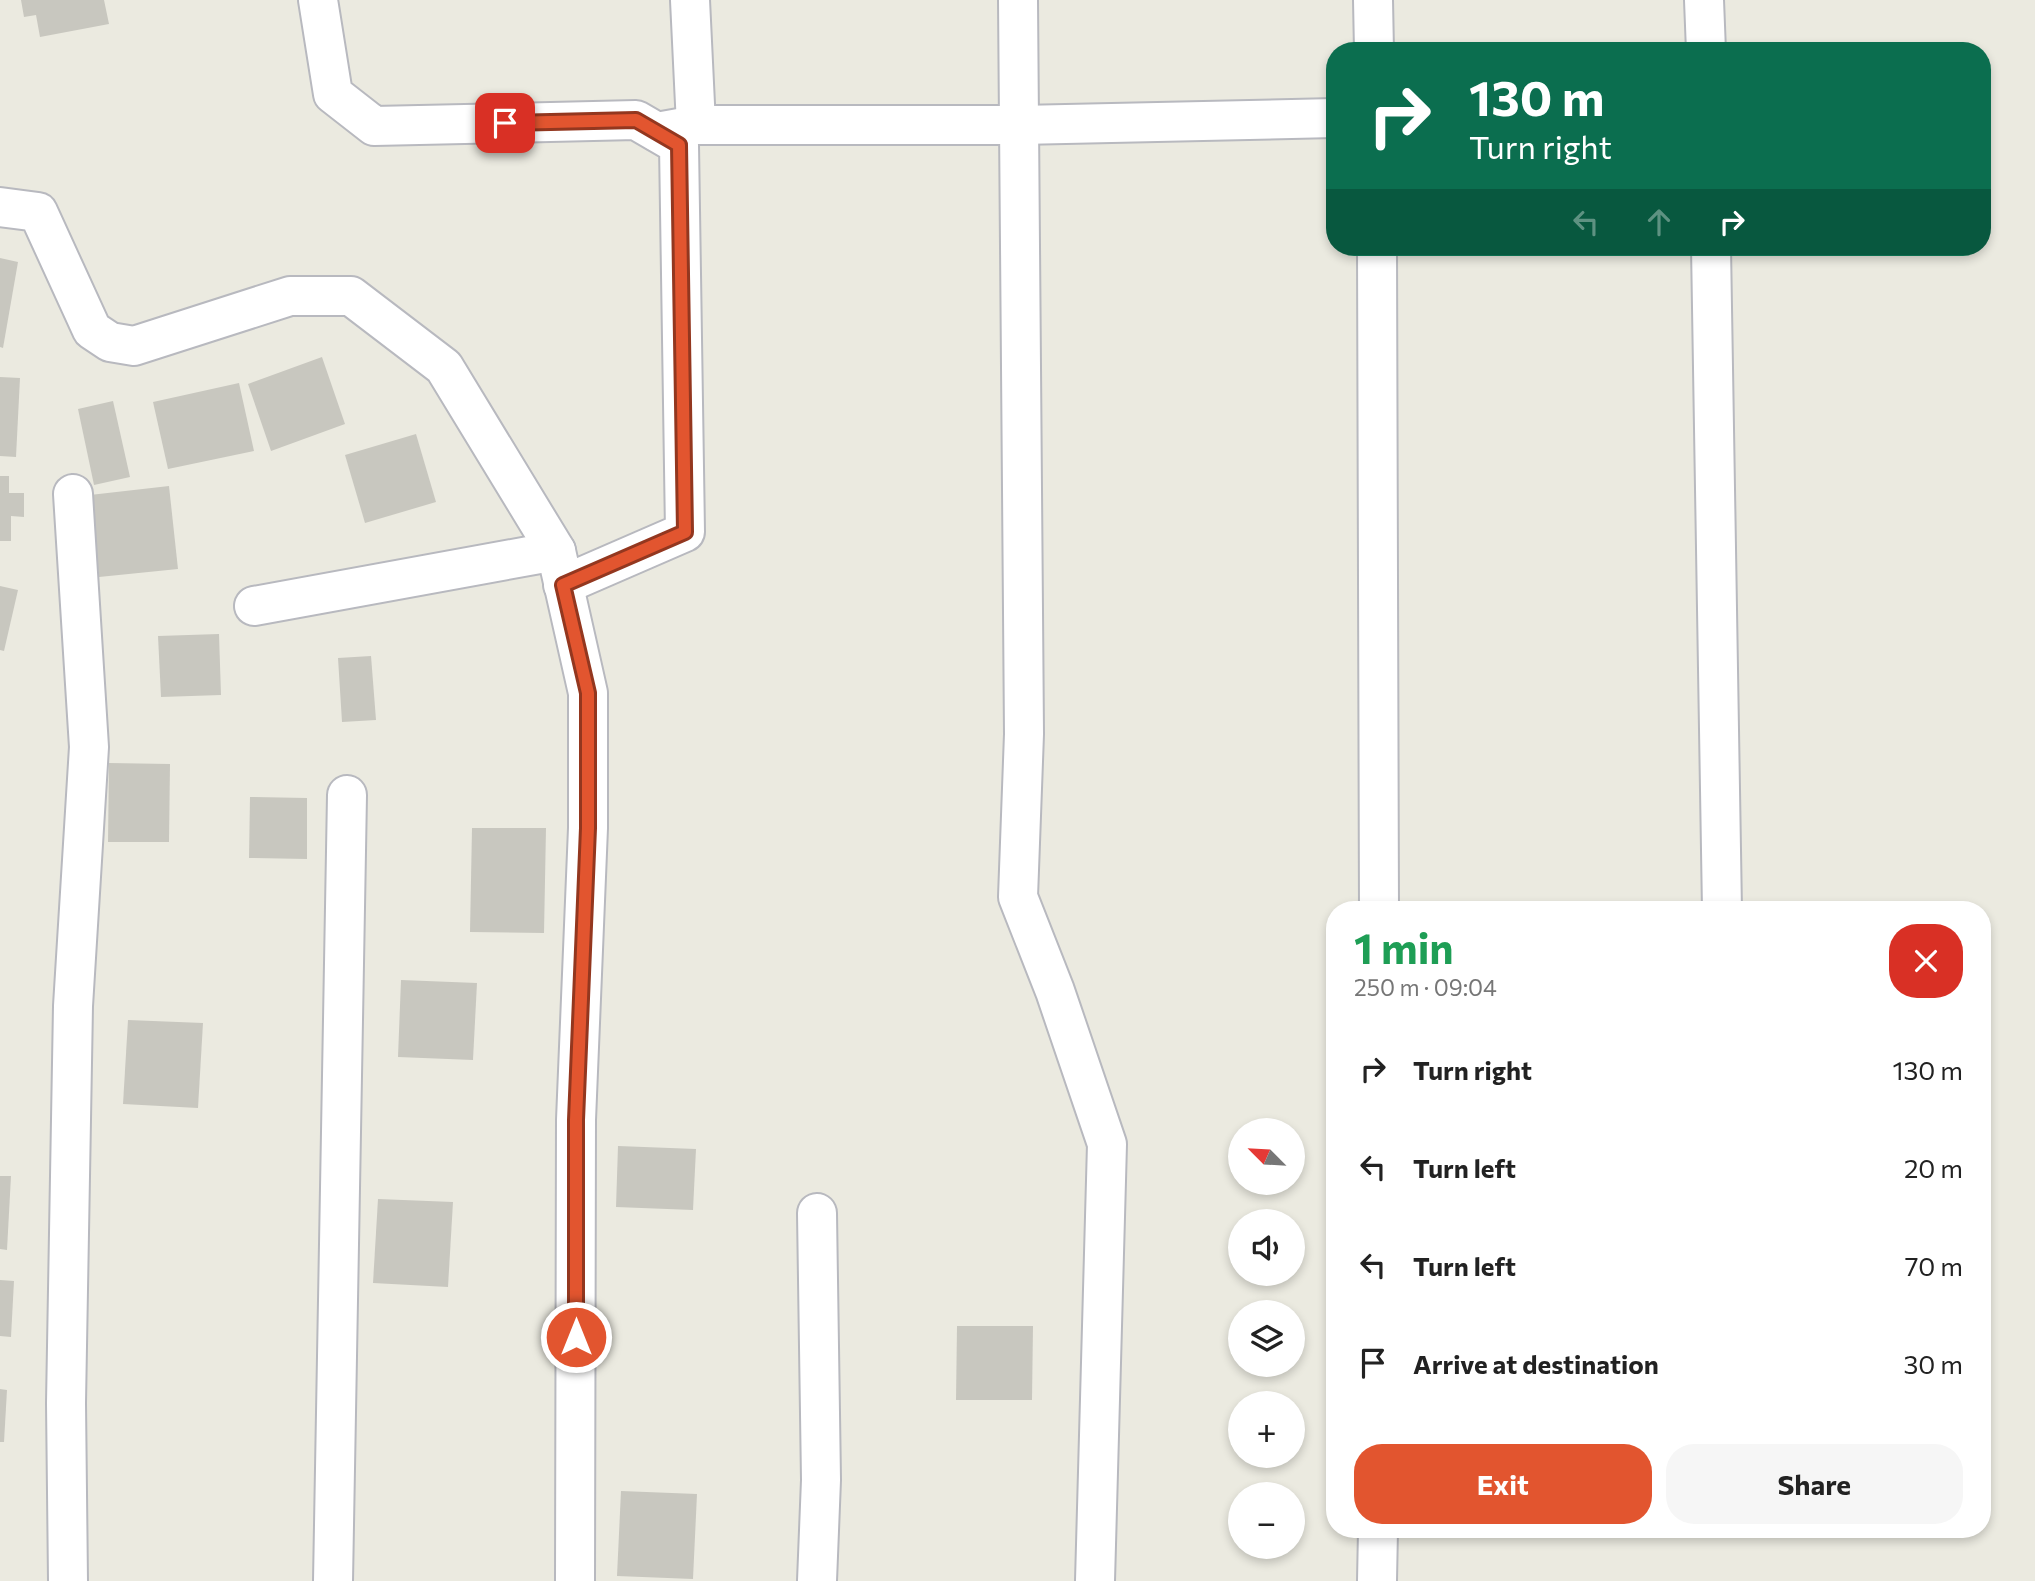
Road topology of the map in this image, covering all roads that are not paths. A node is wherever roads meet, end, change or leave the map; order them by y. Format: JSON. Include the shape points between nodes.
{"nodes":[{"id":1,"x":318,"y":0,"type":"edge"},
{"id":2,"x":690,"y":0,"type":"edge"},
{"id":3,"x":1018,"y":0,"type":"edge"},
{"id":4,"x":1373,"y":0,"type":"edge"},
{"id":5,"x":1704,"y":0,"type":"edge"},
{"id":6,"x":1374,"y":42,"type":"edge"},
{"id":7,"x":1706,"y":42,"type":"edge"},
{"id":8,"x":1326,"y":118,"type":"edge"},
{"id":9,"x":696,"y":125,"type":"junction"},
{"id":10,"x":1020,"y":125,"type":"junction"},
{"id":11,"x":657,"y":132,"type":"junction"},
{"id":12,"x":0,"y":207,"type":"edge"},
{"id":13,"x":1377,"y":256,"type":"edge"},
{"id":14,"x":1711,"y":256,"type":"edge"},
{"id":15,"x":73,"y":494,"type":"dead end"},
{"id":16,"x":559,"y":568,"type":"junction"},
{"id":17,"x":254,"y":606,"type":"dead end"},
{"id":18,"x":347,"y":795,"type":"dead end"},
{"id":19,"x":1379,"y":901,"type":"edge"},
{"id":20,"x":1722,"y":901,"type":"edge"},
{"id":21,"x":817,"y":1213,"type":"dead end"},
{"id":22,"x":1378,"y":1538,"type":"edge"},
{"id":23,"x":68,"y":1581,"type":"edge"},
{"id":24,"x":333,"y":1581,"type":"edge"},
{"id":25,"x":575,"y":1581,"type":"edge"},
{"id":26,"x":817,"y":1581,"type":"edge"},
{"id":27,"x":1095,"y":1581,"type":"edge"},
{"id":28,"x":1377,"y":1581,"type":"edge"}],
"edges":[{"from":1,"to":11,"type":"street","via":[[333,94],[374,126],[636,120]]},
{"from":2,"to":9,"type":"street"},
{"from":3,"to":10,"type":"street"},
{"from":4,"to":6,"type":"street"},
{"from":5,"to":7,"type":"street"},
{"from":8,"to":10,"type":"street"},
{"from":9,"to":10,"type":"street"},
{"from":9,"to":11,"type":"street"},
{"from":10,"to":27,"type":"street","via":[[1024,734],[1018,897],[1107,1144]]},
{"from":11,"to":16,"type":"street","via":[[679,145],[685,532]]},
{"from":12,"to":16,"type":"street","via":[[38,212],[92,330],[110,342],[134,346],[290,296],[351,296],[444,368]]},
{"from":13,"to":19,"type":"street"},
{"from":14,"to":20,"type":"street"},
{"from":15,"to":23,"type":"street","via":[[89,747],[73,1019],[66,1403]]},
{"from":16,"to":17,"type":"street"},
{"from":16,"to":25,"type":"street","via":[[588,693],[588,828],[576,1120]]},
{"from":18,"to":24,"type":"street"},
{"from":21,"to":26,"type":"street","via":[[821,1480]]},
{"from":22,"to":28,"type":"street"}]}
